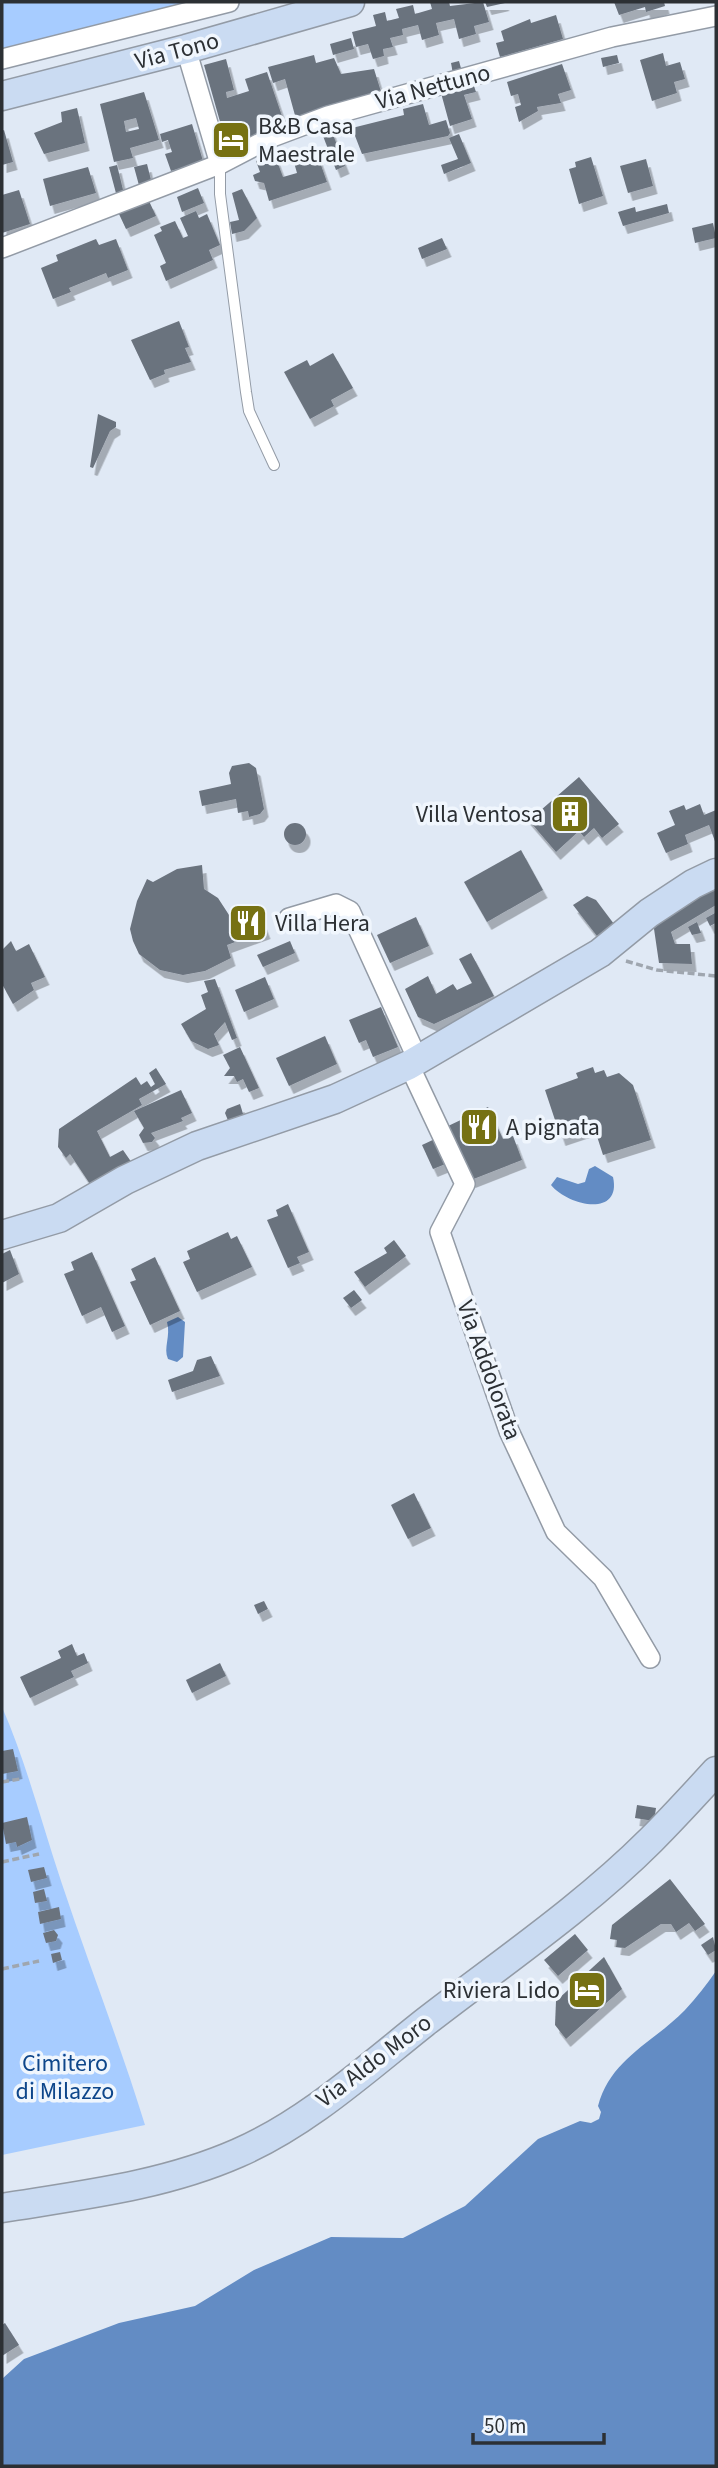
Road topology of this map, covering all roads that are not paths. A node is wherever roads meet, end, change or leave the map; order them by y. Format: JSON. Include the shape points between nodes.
{"nodes":[{"id":1,"x":229,"y":2,"type":"edge"},
{"id":2,"x":350,"y":2,"type":"edge"},
{"id":3,"x":716,"y":16,"type":"edge"},
{"id":4,"x":186,"y":50,"type":"junction"},
{"id":5,"x":2,"y":60,"type":"edge"},
{"id":6,"x":2,"y":96,"type":"edge"},
{"id":7,"x":220,"y":164,"type":"junction"},
{"id":8,"x":2,"y":248,"type":"edge"},
{"id":9,"x":274,"y":465,"type":"dead end"},
{"id":10,"x":716,"y":873,"type":"edge"},
{"id":11,"x":289,"y":918,"type":"dead end"},
{"id":12,"x":413,"y":1062,"type":"junction"},
{"id":13,"x":2,"y":1235,"type":"edge"},
{"id":14,"x":650,"y":1658,"type":"dead end"},
{"id":15,"x":716,"y":1771,"type":"edge"},
{"id":16,"x":2,"y":2208,"type":"edge"}],
"edges":[{"from":1,"to":5,"type":"street"},
{"from":2,"to":4,"type":"street","name":"Via Tono"},
{"from":3,"to":7,"type":"street","name":"Via Nettuno","via":[[612,37],[328,116],[272,137]]},
{"from":4,"to":6,"type":"street","name":"Via Tono"},
{"from":4,"to":7,"type":"street"},
{"from":7,"to":8,"type":"street","name":"Via Nettuno"},
{"from":7,"to":9,"type":"lane","via":[[249,411]]},
{"from":10,"to":12,"type":"street","via":[[649,913],[600,953]]},
{"from":11,"to":12,"type":"street","name":"Via Addolorata","via":[[336,904],[350,911]]},
{"from":12,"to":13,"type":"street","via":[[335,1099],[197,1146],[59,1218]]},
{"from":12,"to":14,"type":"street","name":"Via Addolorata","via":[[465,1184],[440,1232],[509,1430],[556,1532],[603,1578]]},
{"from":15,"to":16,"type":"street","name":"Via Aldo Moro","via":[[650,1842],[581,1900],[290,2124],[239,2153],[183,2173],[120,2189]]}]}
